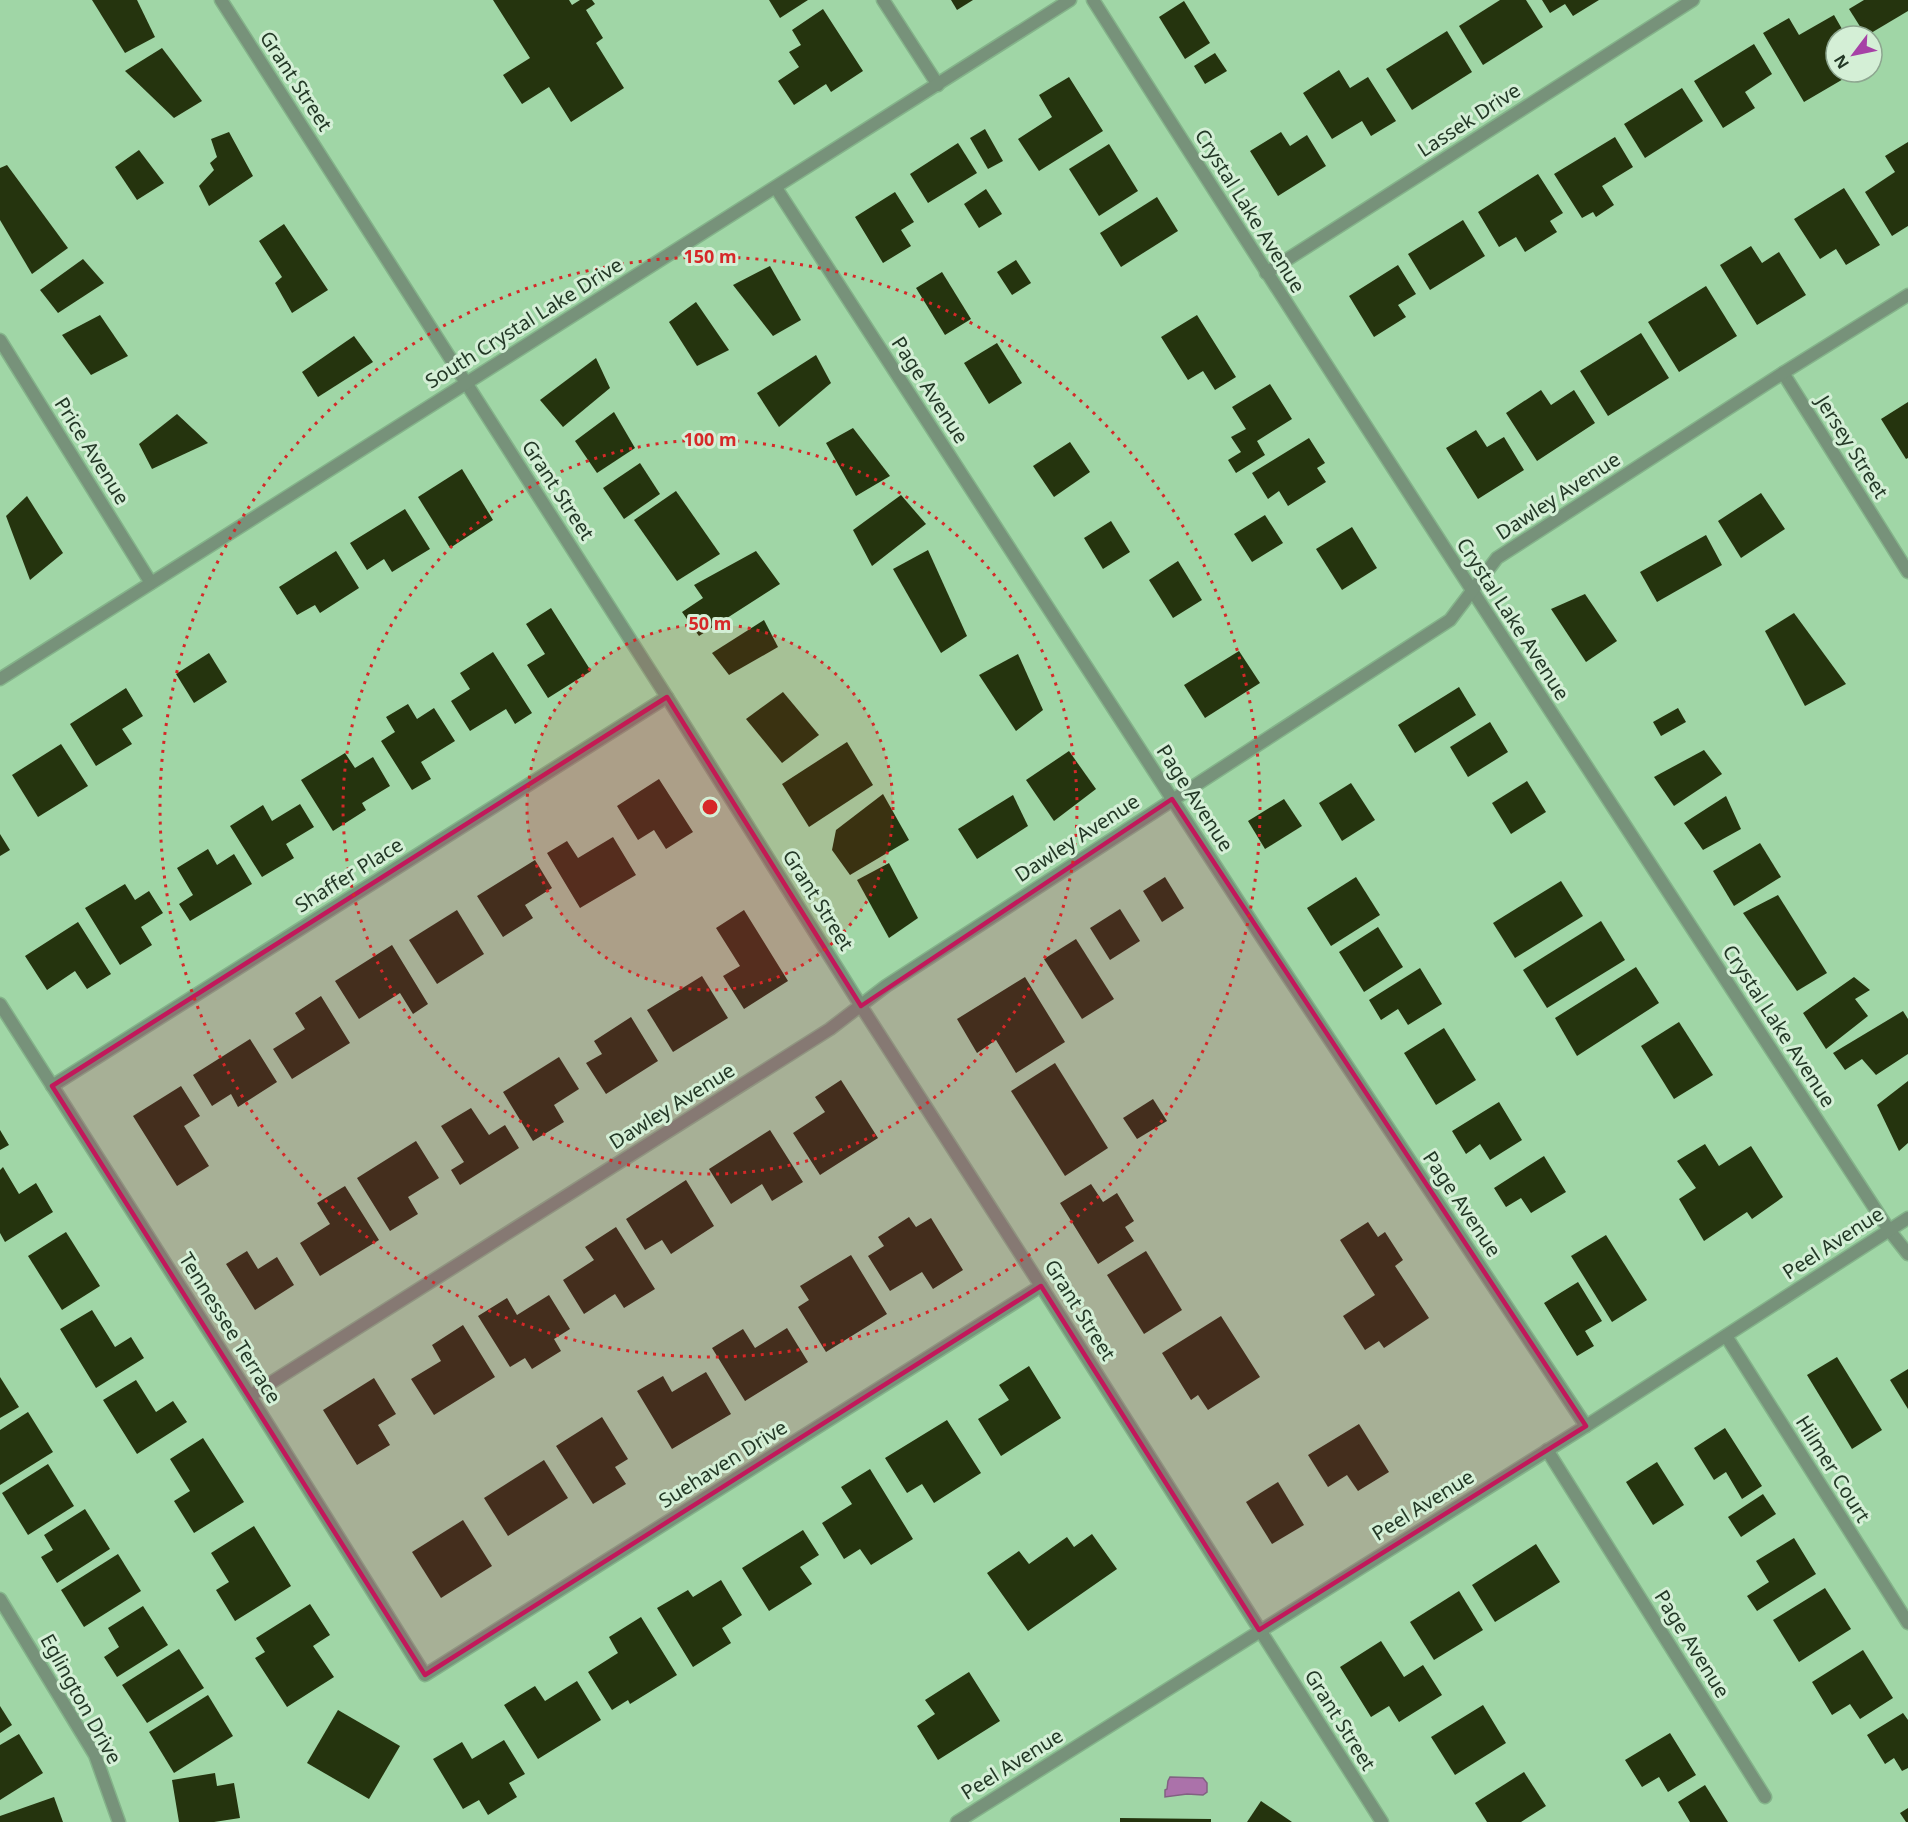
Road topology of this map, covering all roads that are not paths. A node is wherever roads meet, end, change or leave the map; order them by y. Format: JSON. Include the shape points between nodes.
{"nodes":[{"id":1,"x":221,"y":0,"type":"edge"},
{"id":2,"x":883,"y":0,"type":"edge"},
{"id":3,"x":1070,"y":0,"type":"edge"},
{"id":4,"x":1094,"y":0,"type":"edge"},
{"id":5,"x":1694,"y":0,"type":"edge"},
{"id":6,"x":938,"y":85,"type":"junction"},
{"id":7,"x":776,"y":188,"type":"junction"},
{"id":8,"x":1266,"y":273,"type":"junction"},
{"id":9,"x":1908,"y":295,"type":"edge"},
{"id":10,"x":0,"y":340,"type":"edge"},
{"id":11,"x":1783,"y":373,"type":"junction"},
{"id":12,"x":466,"y":382,"type":"junction"},
{"id":13,"x":1908,"y":572,"type":"edge"},
{"id":14,"x":151,"y":583,"type":"junction"},
{"id":15,"x":1472,"y":592,"type":"junction"},
{"id":16,"x":0,"y":679,"type":"edge"},
{"id":17,"x":668,"y":697,"type":"junction"},
{"id":18,"x":1172,"y":799,"type":"junction"},
{"id":19,"x":0,"y":1004,"type":"edge"},
{"id":20,"x":861,"y":1006,"type":"junction"},
{"id":21,"x":52,"y":1086,"type":"junction"},
{"id":22,"x":1908,"y":1218,"type":"edge"},
{"id":23,"x":1889,"y":1230,"type":"junction"},
{"id":24,"x":1908,"y":1254,"type":"edge"},
{"id":25,"x":1041,"y":1286,"type":"junction"},
{"id":26,"x":1726,"y":1335,"type":"junction"},
{"id":27,"x":250,"y":1396,"type":"junction"},
{"id":28,"x":1586,"y":1426,"type":"junction"},
{"id":29,"x":1547,"y":1450,"type":"junction"},
{"id":30,"x":0,"y":1599,"type":"edge"},
{"id":31,"x":4,"y":1615,"type":"edge"},
{"id":32,"x":1908,"y":1623,"type":"edge"},
{"id":33,"x":1259,"y":1630,"type":"junction"},
{"id":34,"x":425,"y":1675,"type":"joint"},
{"id":35,"x":1765,"y":1797,"type":"dead end"},
{"id":36,"x":119,"y":1822,"type":"edge"},
{"id":37,"x":957,"y":1822,"type":"edge"},
{"id":38,"x":1382,"y":1822,"type":"edge"}],
"edges":[{"from":1,"to":12,"type":"street","name":"Grant Street"},
{"from":2,"to":6,"type":"street"},
{"from":3,"to":6,"type":"street","name":"South Crystal Lake Drive"},
{"from":4,"to":8,"type":"street","name":"Crystal Lake Avenue"},
{"from":5,"to":8,"type":"street","name":"Lassek Drive"},
{"from":6,"to":7,"type":"street","name":"South Crystal Lake Drive"},
{"from":7,"to":12,"type":"street","name":"South Crystal Lake Drive"},
{"from":7,"to":18,"type":"street","name":"Page Avenue"},
{"from":8,"to":15,"type":"street","name":"Crystal Lake Avenue"},
{"from":9,"to":11,"type":"street","name":"Dawley Avenue"},
{"from":10,"to":14,"type":"street","name":"Price Avenue"},
{"from":11,"to":13,"type":"street","name":"Jersey Street"},
{"from":11,"to":15,"type":"street","name":"Dawley Avenue","via":[[1497,558]]},
{"from":12,"to":14,"type":"street","name":"South Crystal Lake Drive"},
{"from":12,"to":17,"type":"street","name":"Grant Street"},
{"from":14,"to":16,"type":"street","name":"South Crystal Lake Drive"},
{"from":15,"to":18,"type":"street","name":"Dawley Avenue","via":[[1450,620]]},
{"from":15,"to":23,"type":"street","name":"Crystal Lake Avenue"},
{"from":17,"to":20,"type":"street","name":"Grant Street"},
{"from":17,"to":21,"type":"street","name":"Shaffer Place"},
{"from":18,"to":20,"type":"street","name":"Dawley Avenue"},
{"from":18,"to":28,"type":"street","name":"Page Avenue"},
{"from":19,"to":21,"type":"street","name":"Tennessee Terrace"},
{"from":20,"to":25,"type":"street","name":"Grant Street"},
{"from":20,"to":27,"type":"street","name":"Dawley Avenue"},
{"from":21,"to":27,"type":"street","name":"Tennessee Terrace"},
{"from":22,"to":23,"type":"street","name":"Peel Avenue"},
{"from":23,"to":24,"type":"street","name":"Crystal Lake Avenue"},
{"from":23,"to":26,"type":"street","name":"Peel Avenue"},
{"from":25,"to":33,"type":"street","name":"Grant Street"},
{"from":25,"to":34,"type":"street","name":"Suehaven Drive"},
{"from":26,"to":28,"type":"street","name":"Peel Avenue"},
{"from":26,"to":32,"type":"street","name":"Hilmer Court"},
{"from":27,"to":34,"type":"street","name":"Tennessee Terrace"},
{"from":28,"to":29,"type":"street","name":"Peel Avenue"},
{"from":29,"to":33,"type":"street","name":"Peel Avenue"},
{"from":29,"to":35,"type":"street","name":"Page Avenue"},
{"from":30,"to":31,"type":"street","name":"Eglington Drive"},
{"from":31,"to":36,"type":"street","name":"Eglington Drive","via":[[94,1755]]},
{"from":33,"to":37,"type":"street","name":"Peel Avenue"},
{"from":33,"to":38,"type":"street","name":"Grant Street"}]}
